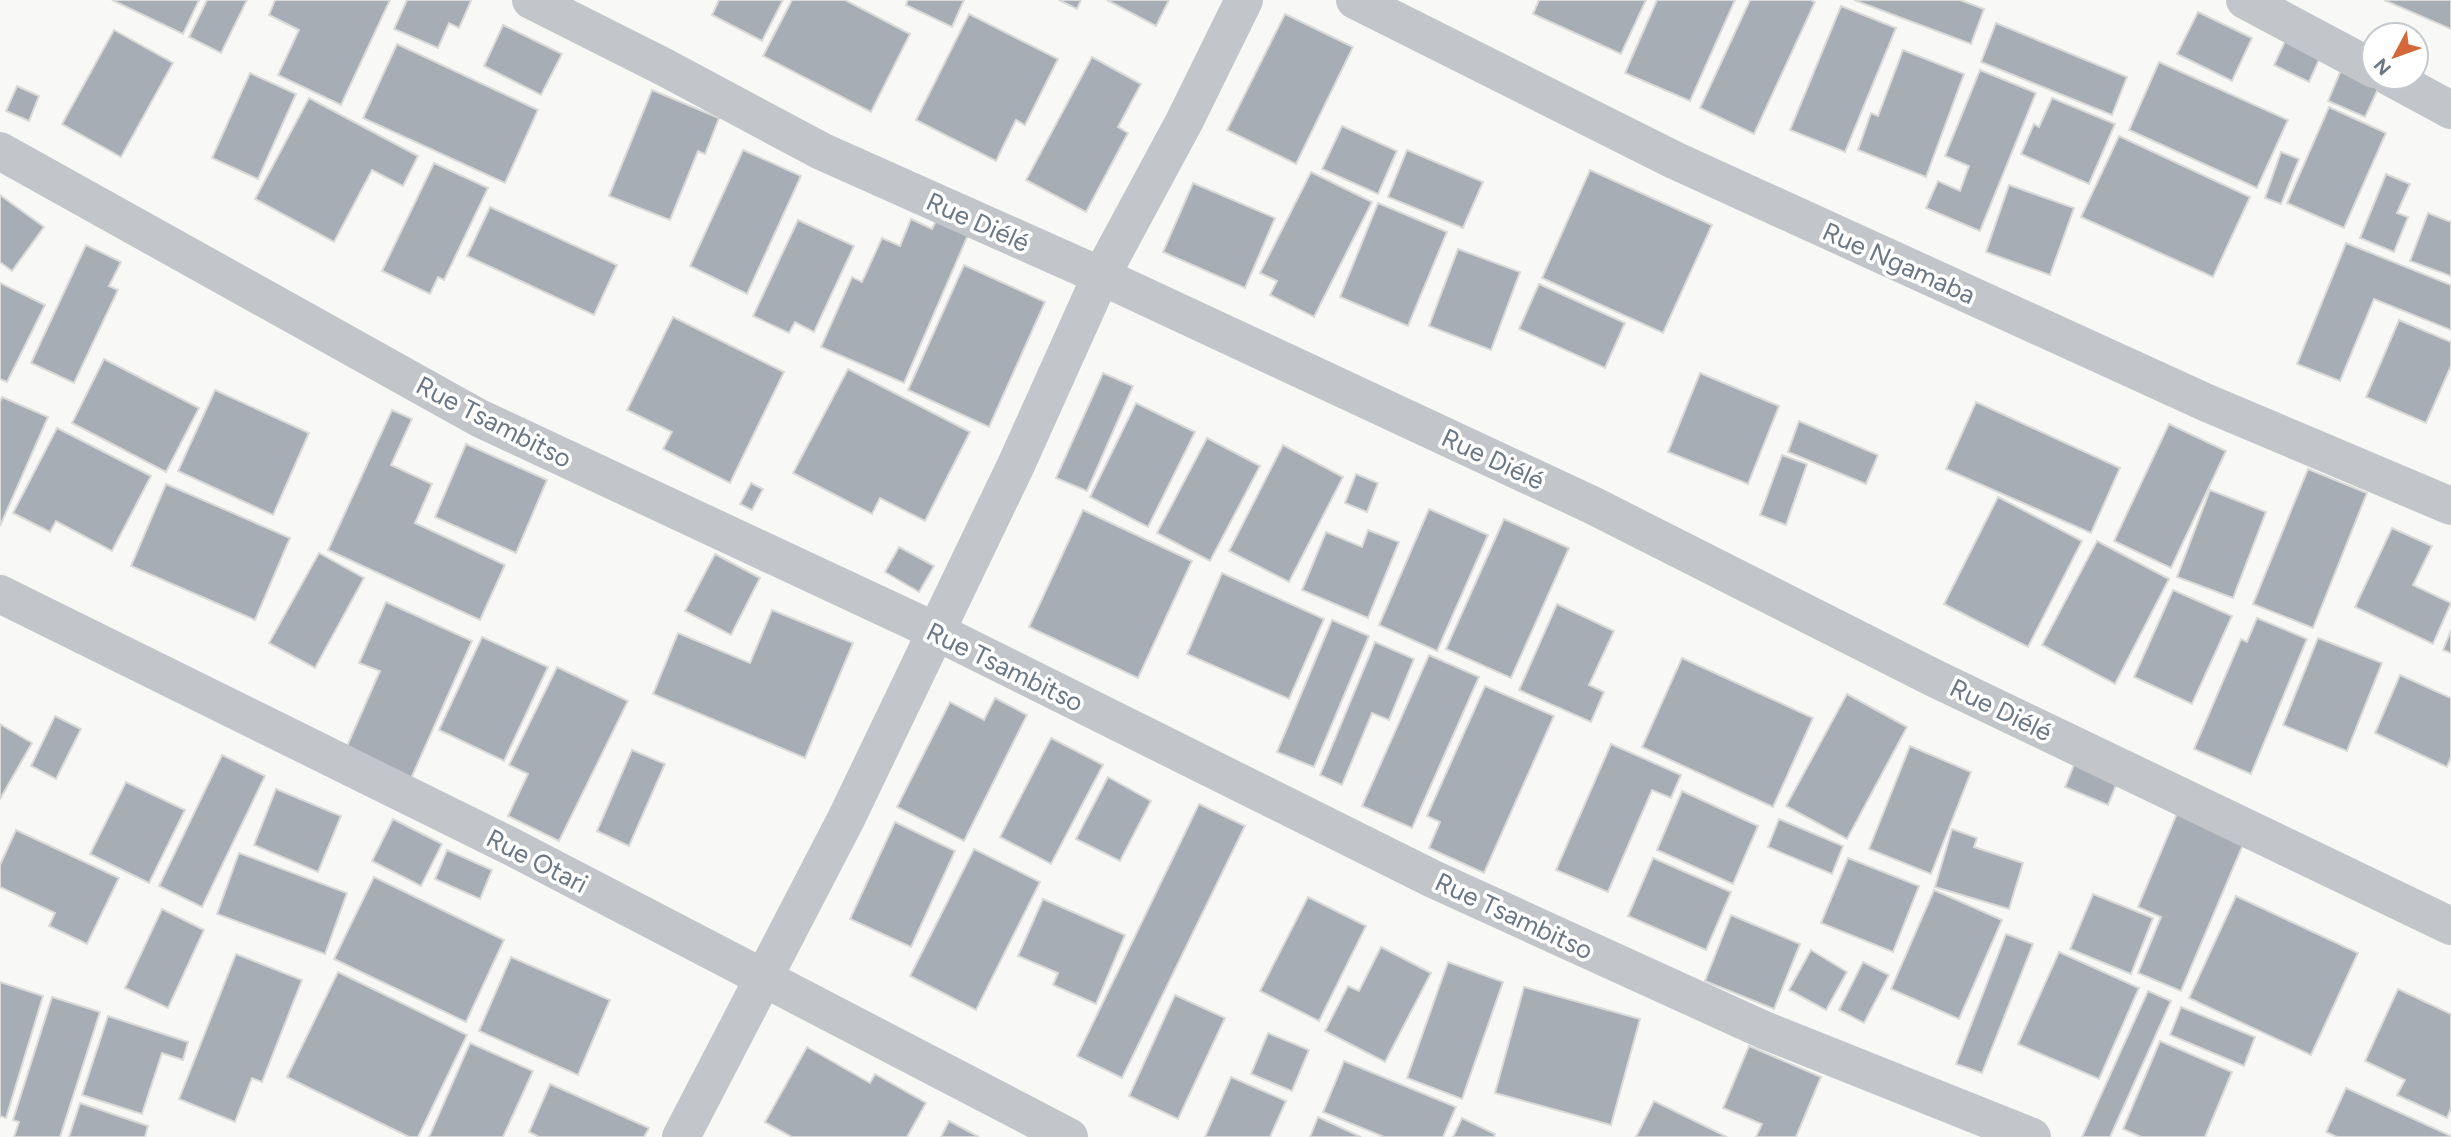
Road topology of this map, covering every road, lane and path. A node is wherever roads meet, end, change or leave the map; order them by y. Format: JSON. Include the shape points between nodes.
{"nodes":[{"id":1,"x":531,"y":0,"type":"edge"},
{"id":2,"x":1244,"y":0,"type":"edge"},
{"id":3,"x":1355,"y":0,"type":"edge"},
{"id":4,"x":2245,"y":0,"type":"edge"},
{"id":5,"x":2360,"y":62,"type":"edge"},
{"id":6,"x":2416,"y":91,"type":"edge"},
{"id":7,"x":2451,"y":110,"type":"edge"},
{"id":8,"x":0,"y":151,"type":"edge"},
{"id":9,"x":1101,"y":276,"type":"junction"},
{"id":10,"x":2451,"y":506,"type":"edge"},
{"id":11,"x":0,"y":594,"type":"edge"},
{"id":12,"x":937,"y":632,"type":"junction"},
{"id":13,"x":2451,"y":926,"type":"edge"},
{"id":14,"x":762,"y":978,"type":"junction"},
{"id":15,"x":681,"y":1137,"type":"edge"},
{"id":16,"x":1069,"y":1137,"type":"edge"},
{"id":17,"x":2032,"y":1137,"type":"edge"}],
"edges":[{"from":1,"to":9,"type":"street","name":"Rue Diélé","via":[[821,151]]},
{"from":2,"to":9,"type":"street"},
{"from":3,"to":10,"type":"street","name":"Rue Ngamaba","via":[[1674,160],[2207,403]]},
{"from":4,"to":5,"type":"street"},
{"from":6,"to":7,"type":"street"},
{"from":8,"to":12,"type":"street","name":"Rue Tsambitso","via":[[479,418]]},
{"from":9,"to":12,"type":"street"},
{"from":9,"to":13,"type":"street","name":"Rue Diélé","via":[[1592,505],[1934,678]]},
{"from":11,"to":14,"type":"street","name":"Rue Otari","via":[[514,848]]},
{"from":12,"to":14,"type":"street"},
{"from":12,"to":17,"type":"street","name":"Rue Tsambitso","via":[[1433,878],[1764,1030]]},
{"from":14,"to":15,"type":"street"},
{"from":14,"to":16,"type":"street","name":"Rue Otari"}]}
